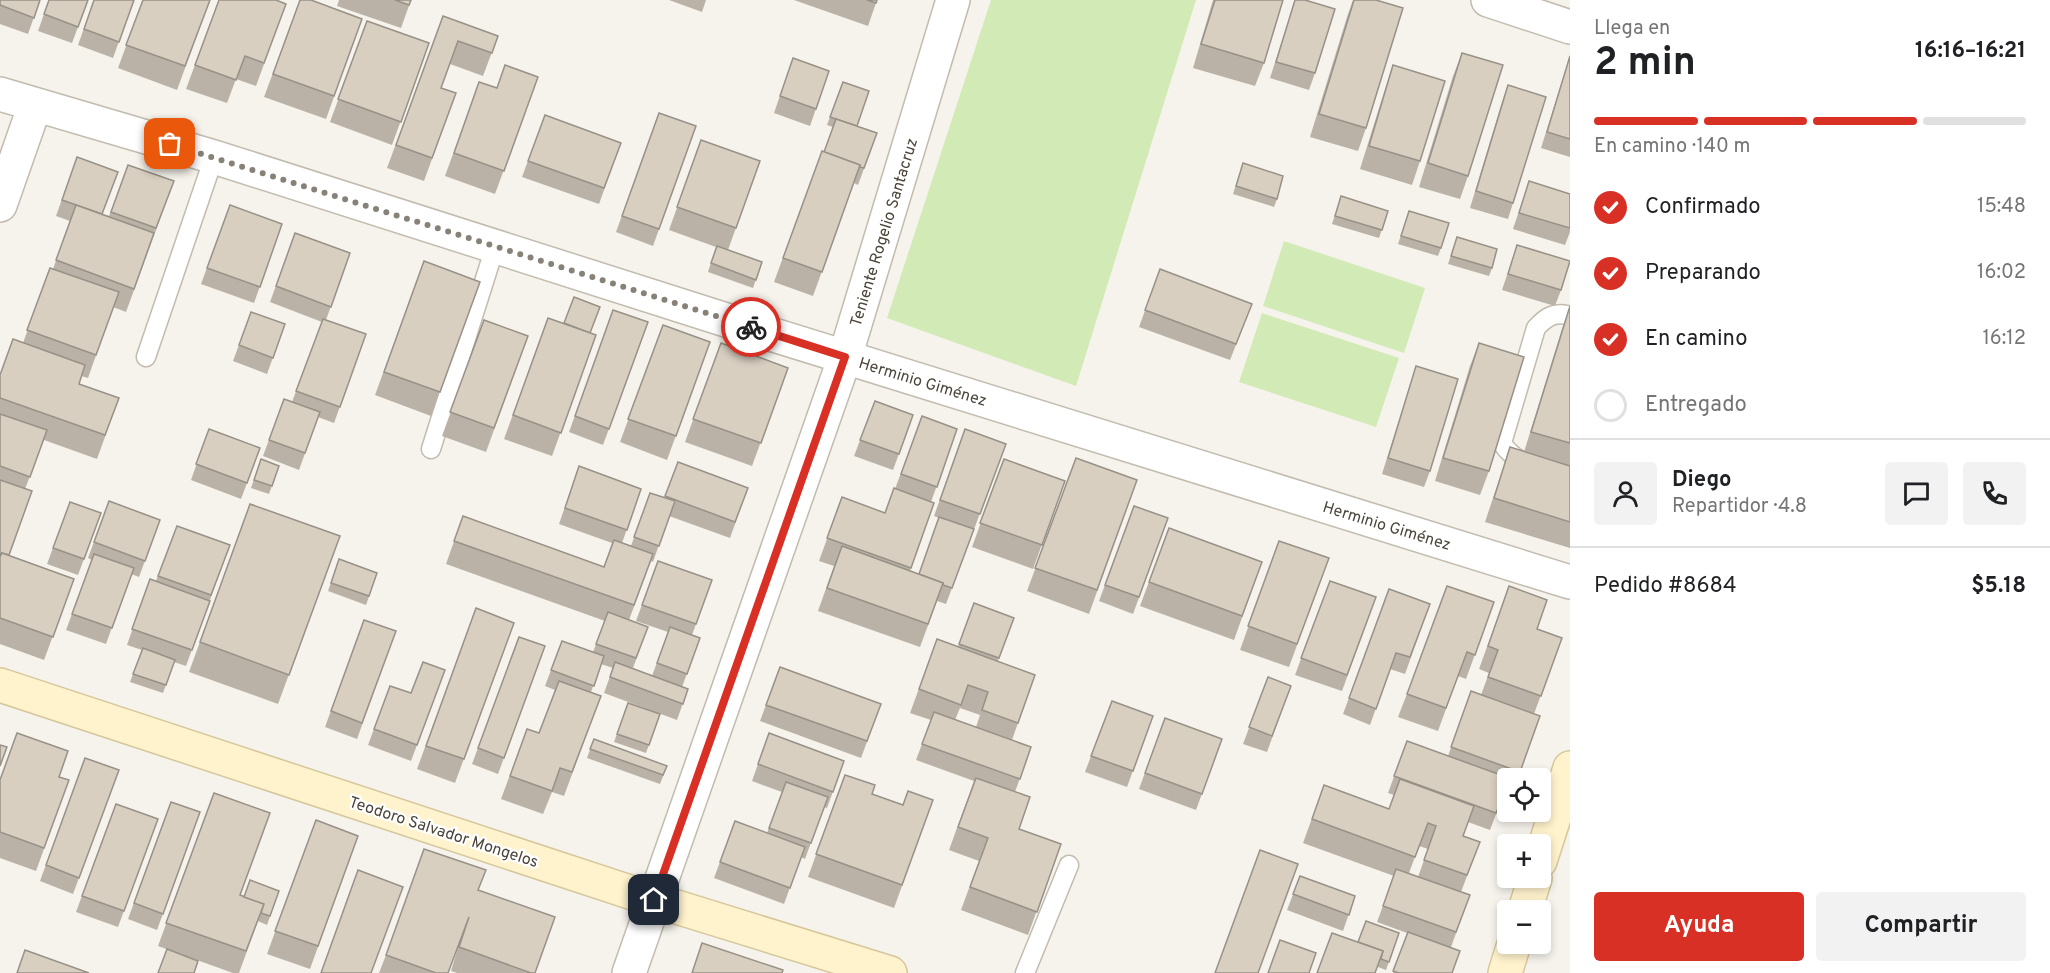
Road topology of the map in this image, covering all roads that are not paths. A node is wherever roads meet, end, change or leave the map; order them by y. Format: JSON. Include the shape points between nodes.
{"nodes":[{"id":1,"x":953,"y":0,"type":"edge"},
{"id":2,"x":1488,"y":0,"type":"edge"},
{"id":3,"x":1570,"y":27,"type":"edge"},
{"id":4,"x":0,"y":94,"type":"edge"},
{"id":5,"x":35,"y":105,"type":"junction"},
{"id":6,"x":214,"y":157,"type":"junction"},
{"id":7,"x":0,"y":205,"type":"edge"},
{"id":8,"x":495,"y":247,"type":"junction"},
{"id":9,"x":1570,"y":316,"type":"edge"},
{"id":10,"x":146,"y":357,"type":"dead end"},
{"id":11,"x":845,"y":357,"type":"junction"},
{"id":12,"x":431,"y":449,"type":"dead end"},
{"id":13,"x":1570,"y":476,"type":"edge"},
{"id":14,"x":1570,"y":582,"type":"edge"},
{"id":15,"x":0,"y":685,"type":"edge"},
{"id":16,"x":1570,"y":768,"type":"edge"},
{"id":17,"x":1549,"y":834,"type":"edge"},
{"id":18,"x":1069,"y":865,"type":"dead end"},
{"id":19,"x":654,"y":900,"type":"junction"},
{"id":20,"x":1511,"y":954,"type":"edge"},
{"id":21,"x":629,"y":973,"type":"edge"},
{"id":22,"x":890,"y":973,"type":"edge"},
{"id":23,"x":1026,"y":973,"type":"edge"},
{"id":24,"x":1505,"y":973,"type":"edge"}],
"edges":[{"from":1,"to":11,"type":"street","name":"Teniente Rogelio Santacruz"},
{"from":2,"to":3,"type":"street"},
{"from":4,"to":5,"type":"street","name":"Herminio Giménez"},
{"from":5,"to":6,"type":"street","name":"Herminio Giménez"},
{"from":5,"to":7,"type":"street"},
{"from":6,"to":8,"type":"street","name":"Herminio Giménez"},
{"from":6,"to":10,"type":"lane"},
{"from":8,"to":11,"type":"street","name":"Herminio Giménez"},
{"from":8,"to":12,"type":"lane"},
{"from":9,"to":13,"type":"lane","via":[[1561,313],[1546,317],[1536,328],[1502,443],[1521,463]]},
{"from":11,"to":14,"type":"street","name":"Herminio Giménez"},
{"from":11,"to":19,"type":"street","name":"Teniente Rogelio Santacruz"},
{"from":15,"to":19,"type":"street","name":"Teodoro Salvador Mongelos"},
{"from":16,"to":17,"type":"street"},
{"from":18,"to":23,"type":"lane"},
{"from":19,"to":21,"type":"street","name":"Teniente Rogelio Santacruz"},
{"from":19,"to":22,"type":"street","name":"Teodoro Salvador Mongelos"},
{"from":20,"to":24,"type":"street"}]}
